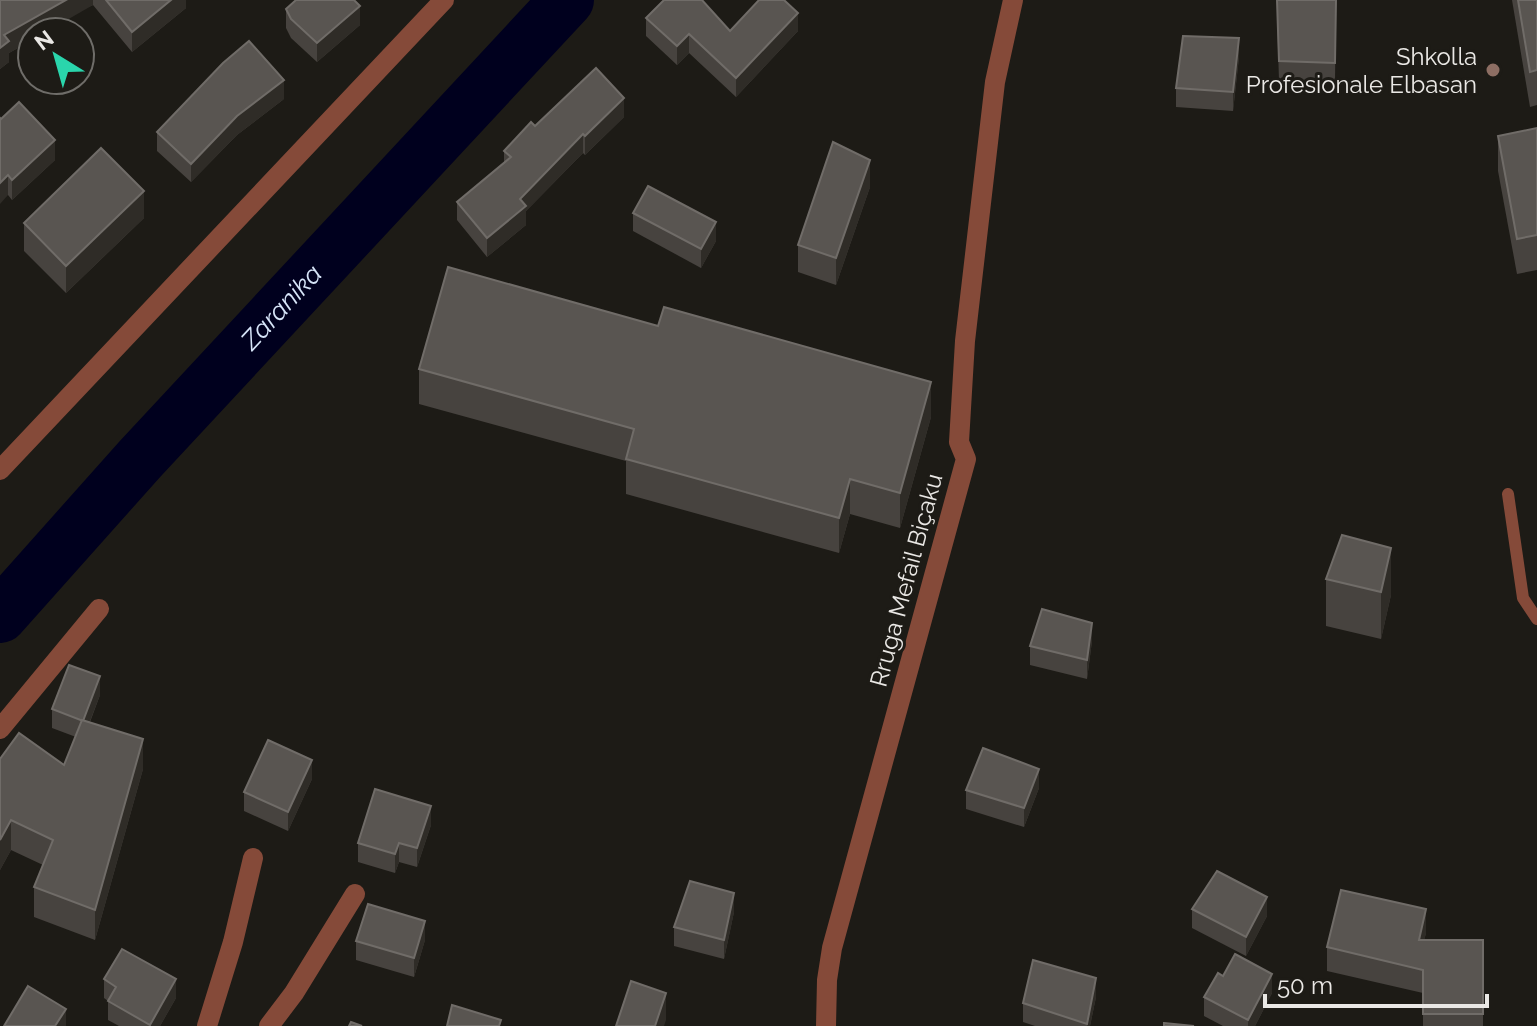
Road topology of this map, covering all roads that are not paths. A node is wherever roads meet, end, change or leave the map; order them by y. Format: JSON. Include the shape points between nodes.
{"nodes":[{"id":1,"x":444,"y":0,"type":"edge"},
{"id":2,"x":1013,"y":0,"type":"edge"},
{"id":3,"x":0,"y":470,"type":"edge"},
{"id":4,"x":1508,"y":494,"type":"dead end"},
{"id":5,"x":99,"y":609,"type":"dead end"},
{"id":6,"x":1537,"y":619,"type":"edge"},
{"id":7,"x":0,"y":729,"type":"edge"},
{"id":8,"x":253,"y":858,"type":"dead end"},
{"id":9,"x":355,"y":894,"type":"dead end"},
{"id":10,"x":207,"y":1026,"type":"edge"},
{"id":11,"x":269,"y":1026,"type":"edge"},
{"id":12,"x":826,"y":1026,"type":"edge"}],
"edges":[{"from":1,"to":3,"type":"street"},
{"from":2,"to":12,"type":"street","name":"Rruga Mefail Biçaku","via":[[995,82],[965,341],[959,442],[966,459],[832,948]]},
{"from":4,"to":6,"type":"lane","via":[[1523,598]]},
{"from":5,"to":7,"type":"street"},
{"from":8,"to":10,"type":"street"},
{"from":9,"to":11,"type":"street"}]}
